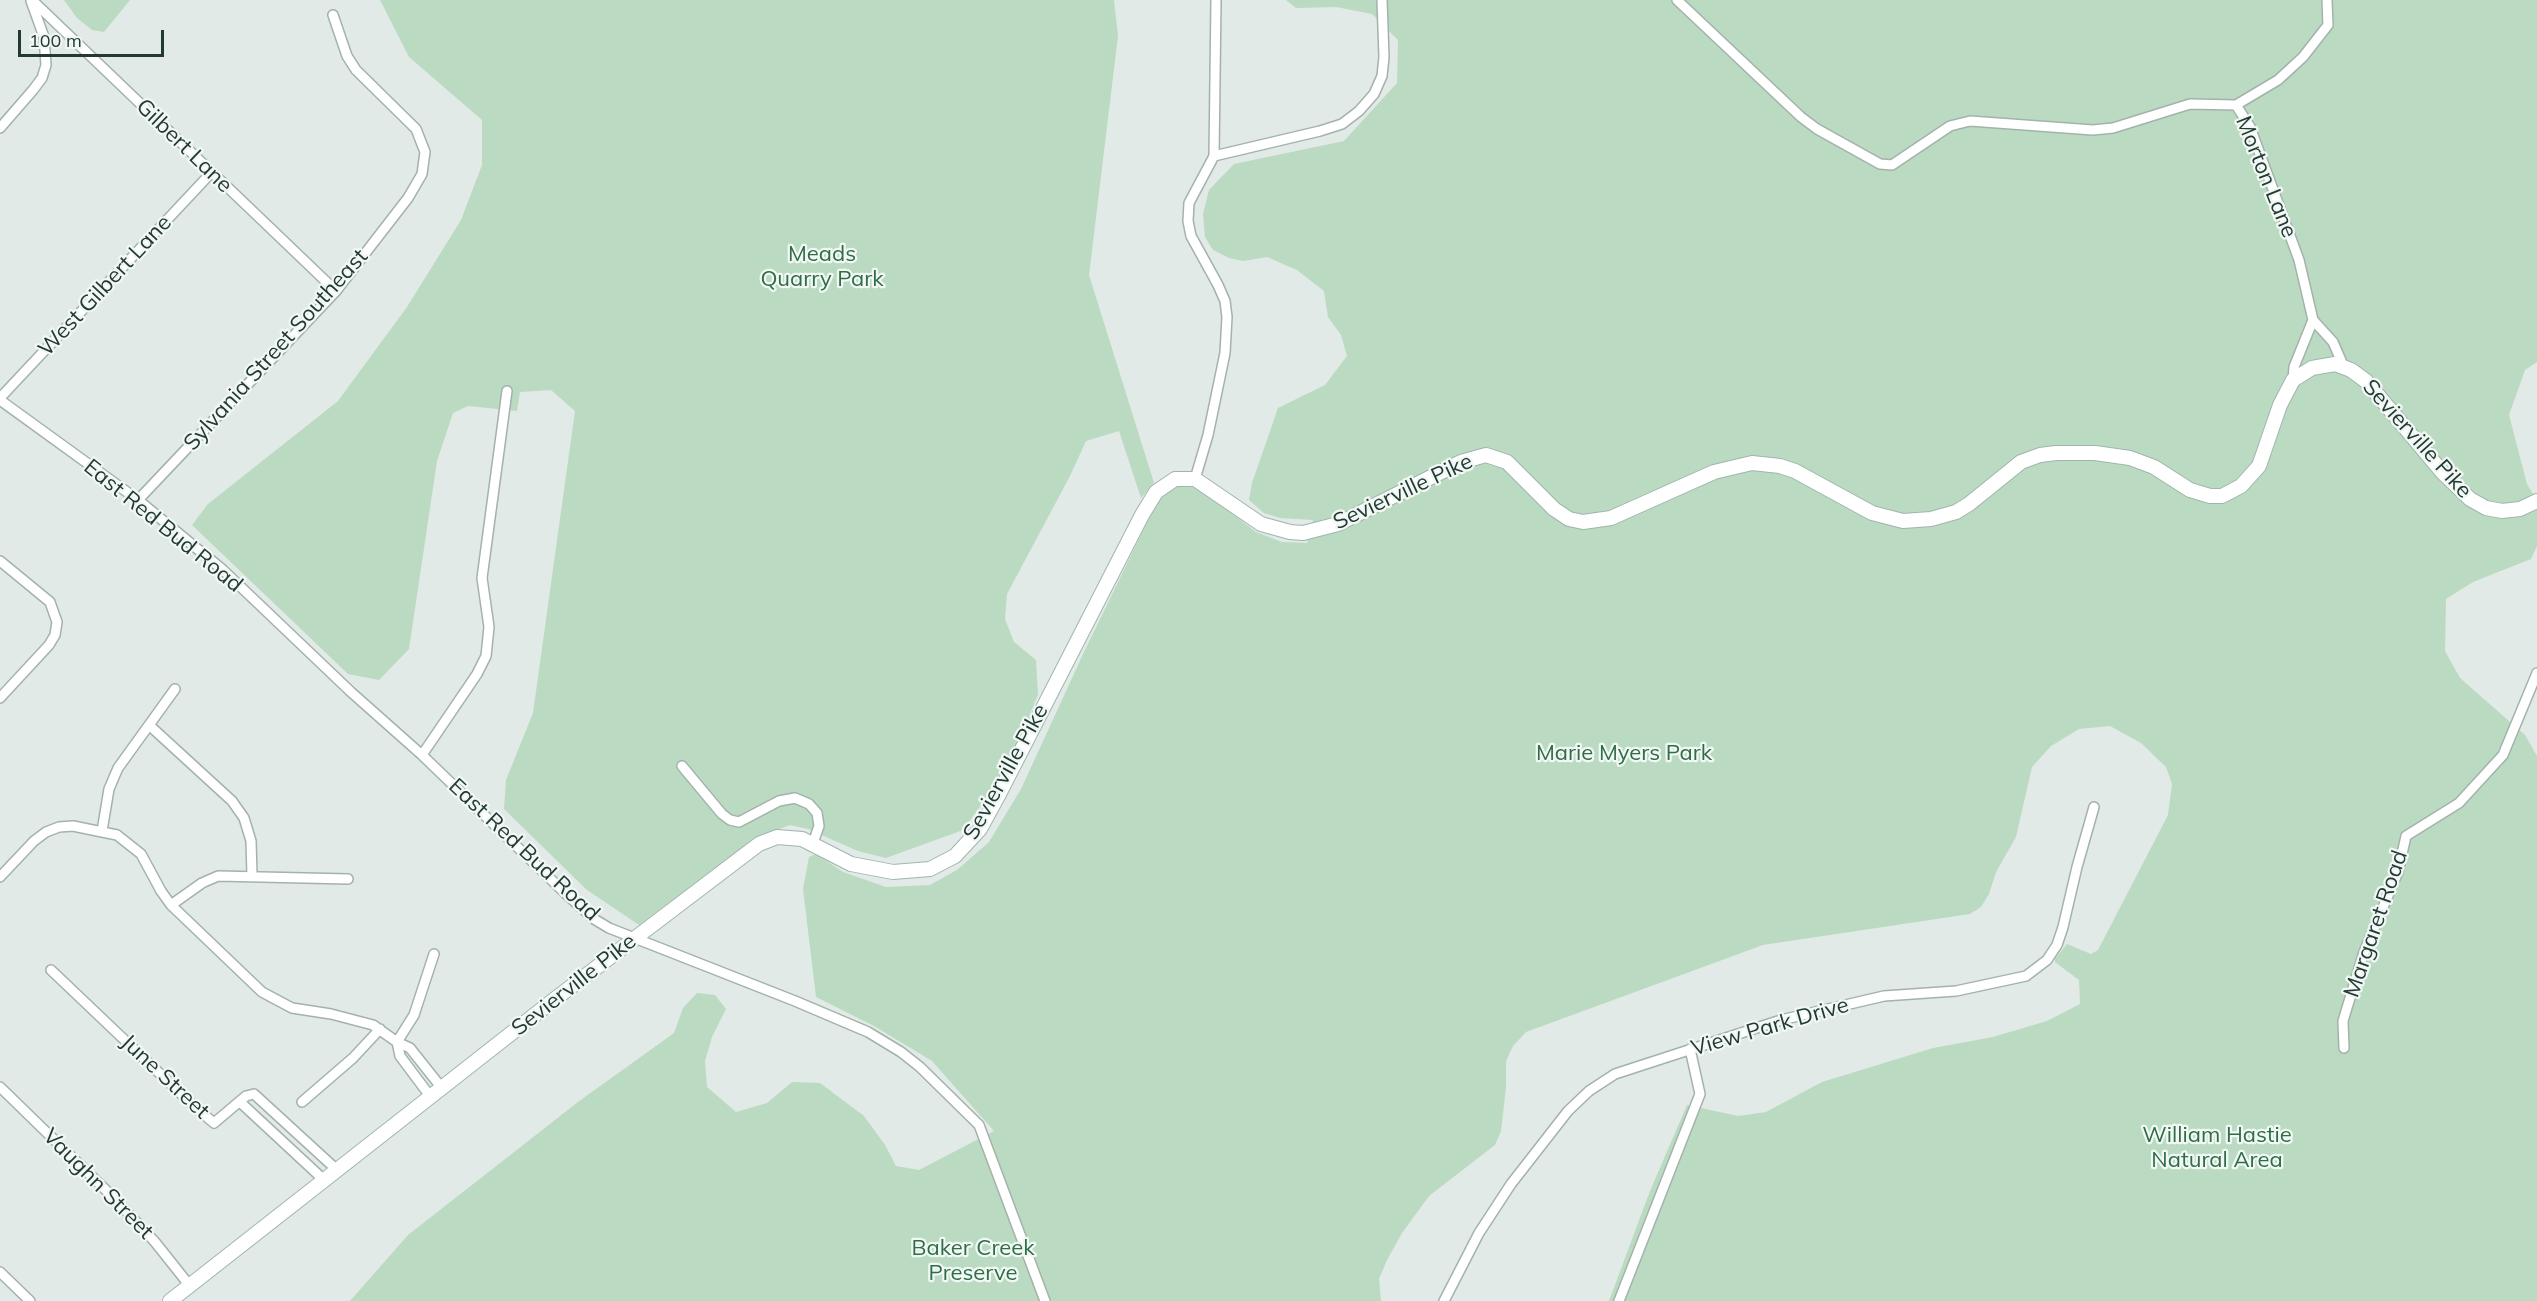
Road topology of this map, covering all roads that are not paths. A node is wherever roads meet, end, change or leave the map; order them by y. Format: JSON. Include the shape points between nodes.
{"nodes":[{"id":1,"x":32,"y":0,"type":"edge"},
{"id":2,"x":1216,"y":0,"type":"edge"},
{"id":3,"x":1382,"y":0,"type":"edge"},
{"id":4,"x":1677,"y":0,"type":"edge"},
{"id":5,"x":2327,"y":0,"type":"edge"},
{"id":6,"x":333,"y":15,"type":"dead end"},
{"id":7,"x":2236,"y":105,"type":"junction"},
{"id":8,"x":0,"y":128,"type":"edge"},
{"id":9,"x":1214,"y":156,"type":"junction"},
{"id":10,"x":211,"y":173,"type":"junction"},
{"id":11,"x":336,"y":291,"type":"junction"},
{"id":12,"x":2313,"y":320,"type":"junction"},
{"id":13,"x":2343,"y":365,"type":"junction"},
{"id":14,"x":2293,"y":380,"type":"junction"},
{"id":15,"x":507,"y":391,"type":"dead end"},
{"id":16,"x":0,"y":399,"type":"edge"},
{"id":17,"x":1195,"y":478,"type":"junction"},
{"id":18,"x":138,"y":500,"type":"junction"},
{"id":19,"x":2537,"y":501,"type":"edge"},
{"id":20,"x":0,"y":561,"type":"edge"},
{"id":21,"x":2537,"y":673,"type":"edge"},
{"id":22,"x":175,"y":689,"type":"dead end"},
{"id":23,"x":0,"y":698,"type":"edge"},
{"id":24,"x":149,"y":725,"type":"junction"},
{"id":25,"x":422,"y":755,"type":"junction"},
{"id":26,"x":682,"y":766,"type":"dead end"},
{"id":27,"x":2094,"y":807,"type":"dead end"},
{"id":28,"x":102,"y":831,"type":"junction"},
{"id":29,"x":813,"y":843,"type":"junction"},
{"id":30,"x":252,"y":875,"type":"junction"},
{"id":31,"x":0,"y":877,"type":"edge"},
{"id":32,"x":348,"y":879,"type":"dead end"},
{"id":33,"x":171,"y":905,"type":"junction"},
{"id":34,"x":634,"y":938,"type":"junction"},
{"id":35,"x":434,"y":954,"type":"dead end"},
{"id":36,"x":51,"y":970,"type":"dead end"},
{"id":37,"x":380,"y":1029,"type":"junction"},
{"id":38,"x":397,"y":1042,"type":"junction"},
{"id":39,"x":2344,"y":1048,"type":"dead end"},
{"id":40,"x":1690,"y":1049,"type":"junction"},
{"id":41,"x":0,"y":1087,"type":"edge"},
{"id":42,"x":436,"y":1092,"type":"junction"},
{"id":43,"x":240,"y":1102,"type":"junction"},
{"id":44,"x":302,"y":1102,"type":"dead end"},
{"id":45,"x":337,"y":1170,"type":"junction"},
{"id":46,"x":324,"y":1180,"type":"junction"},
{"id":47,"x":0,"y":1272,"type":"edge"},
{"id":48,"x":190,"y":1286,"type":"junction"},
{"id":49,"x":30,"y":1301,"type":"edge"},
{"id":50,"x":170,"y":1301,"type":"edge"},
{"id":51,"x":1045,"y":1301,"type":"edge"},
{"id":52,"x":1444,"y":1301,"type":"edge"},
{"id":53,"x":1618,"y":1301,"type":"edge"}],
"edges":[{"from":1,"to":8,"type":"street","via":[[44,37],[46,65],[42,78]]},
{"from":1,"to":10,"type":"street","name":"Gilbert Lane"},
{"from":2,"to":9,"type":"street"},
{"from":3,"to":9,"type":"street","via":[[1382,76],[1374,94],[1359,111],[1342,124],[1320,131]]},
{"from":4,"to":7,"type":"street","name":"Morton Lane","via":[[1816,129],[1880,164],[1892,165],[1950,126],[1970,121],[2093,130],[2113,128],[2190,104]]},
{"from":5,"to":7,"type":"street","via":[[2328,25],[2303,57],[2278,80]]},
{"from":6,"to":11,"type":"street","name":"Sylvania Street Southeast","via":[[356,70],[416,129],[425,152],[417,185]]},
{"from":7,"to":12,"type":"street","name":"Morton Lane","via":[[2250,127],[2299,260]]},
{"from":9,"to":17,"type":"street","via":[[1189,203],[1188,221],[1225,302],[1227,334],[1208,435]]},
{"from":10,"to":11,"type":"street","name":"Gilbert Lane"},
{"from":10,"to":16,"type":"street","name":"West Gilbert Lane"},
{"from":11,"to":18,"type":"street","name":"Sylvania Street Southeast"},
{"from":12,"to":13,"type":"street","name":"Morton Lane","via":[[2333,342]]},
{"from":12,"to":14,"type":"street","via":[[2294,367]]},
{"from":13,"to":14,"type":"street","name":"Sevierville Pike","via":[[2322,365]]},
{"from":13,"to":19,"type":"street","name":"Sevierville Pike","via":[[2366,381],[2443,473],[2470,499],[2502,511],[2520,509]]},
{"from":14,"to":17,"type":"street","name":"Sevierville Pike","via":[[2259,466],[2241,486],[2222,496],[2190,490],[2154,467],[2130,458],[2095,453],[2040,454],[2021,462],[1956,512],[1931,519],[1903,520],[1872,513],[1795,471],[1752,463],[1714,472],[1611,518],[1583,522],[1554,509],[1507,462],[1486,455],[1461,462],[1338,524],[1290,532],[1262,524]]},
{"from":15,"to":25,"type":"street","via":[[482,578],[488,649],[477,674]]},
{"from":16,"to":18,"type":"street","name":"East Red Bud Road"},
{"from":17,"to":29,"type":"street","name":"Sevierville Pike","via":[[1168,482],[1151,499],[998,796],[980,829],[964,847],[930,869],[893,872],[852,864]]},
{"from":18,"to":25,"type":"street","name":"East Red Bud Road","via":[[222,570]]},
{"from":20,"to":23,"type":"street","via":[[50,602],[57,622],[49,645]]},
{"from":21,"to":39,"type":"street","name":"Margaret Road","via":[[2503,754],[2459,803],[2406,836],[2398,872],[2364,952],[2343,1021]]},
{"from":22,"to":24,"type":"street"},
{"from":24,"to":28,"type":"street","via":[[118,768],[109,789]]},
{"from":24,"to":30,"type":"street","via":[[232,801],[244,818]]},
{"from":25,"to":34,"type":"street","name":"East Red Bud Road","via":[[583,910],[609,928]]},
{"from":26,"to":29,"type":"street","via":[[730,820],[739,822],[779,801],[795,798],[809,804],[817,813],[819,826]]},
{"from":27,"to":40,"type":"street","name":"View Park Drive","via":[[2056,945],[2047,960],[2026,976],[1956,991],[1884,996],[1781,1020]]},
{"from":28,"to":31,"type":"street","via":[[73,825],[46,832]]},
{"from":28,"to":33,"type":"street","via":[[117,835],[141,854]]},
{"from":29,"to":34,"type":"street","name":"Sevierville Pike","via":[[777,837],[759,844]]},
{"from":30,"to":32,"type":"street"},
{"from":30,"to":33,"type":"street","via":[[219,876]]},
{"from":33,"to":37,"type":"street","via":[[278,1003],[360,1020]]},
{"from":34,"to":42,"type":"street","name":"Sevierville Pike"},
{"from":34,"to":51,"type":"street","name":"East Red Bud Road","via":[[867,1032],[920,1067],[979,1125]]},
{"from":35,"to":38,"type":"street","via":[[414,1015]]},
{"from":36,"to":43,"type":"street","name":"June Street","via":[[214,1123]]},
{"from":37,"to":38,"type":"street"},
{"from":37,"to":44,"type":"street"},
{"from":38,"to":42,"type":"street","via":[[400,1056]]},
{"from":38,"to":42,"type":"street","via":[[410,1048]]},
{"from":40,"to":52,"type":"street","name":"View Park Drive","via":[[1615,1074],[1589,1090],[1568,1111],[1511,1184],[1479,1233]]},
{"from":40,"to":53,"type":"street","via":[[1700,1094]]},
{"from":41,"to":48,"type":"street","name":"Vaughn Street","via":[[114,1198]]},
{"from":42,"to":45,"type":"street","name":"Sevierville Pike"},
{"from":43,"to":45,"type":"street","name":"June Street","via":[[254,1095]]},
{"from":43,"to":46,"type":"street"},
{"from":45,"to":46,"type":"street","name":"Sevierville Pike"},
{"from":46,"to":48,"type":"street","name":"Sevierville Pike"},
{"from":47,"to":49,"type":"street"},
{"from":48,"to":50,"type":"street","name":"Sevierville Pike"}]}
